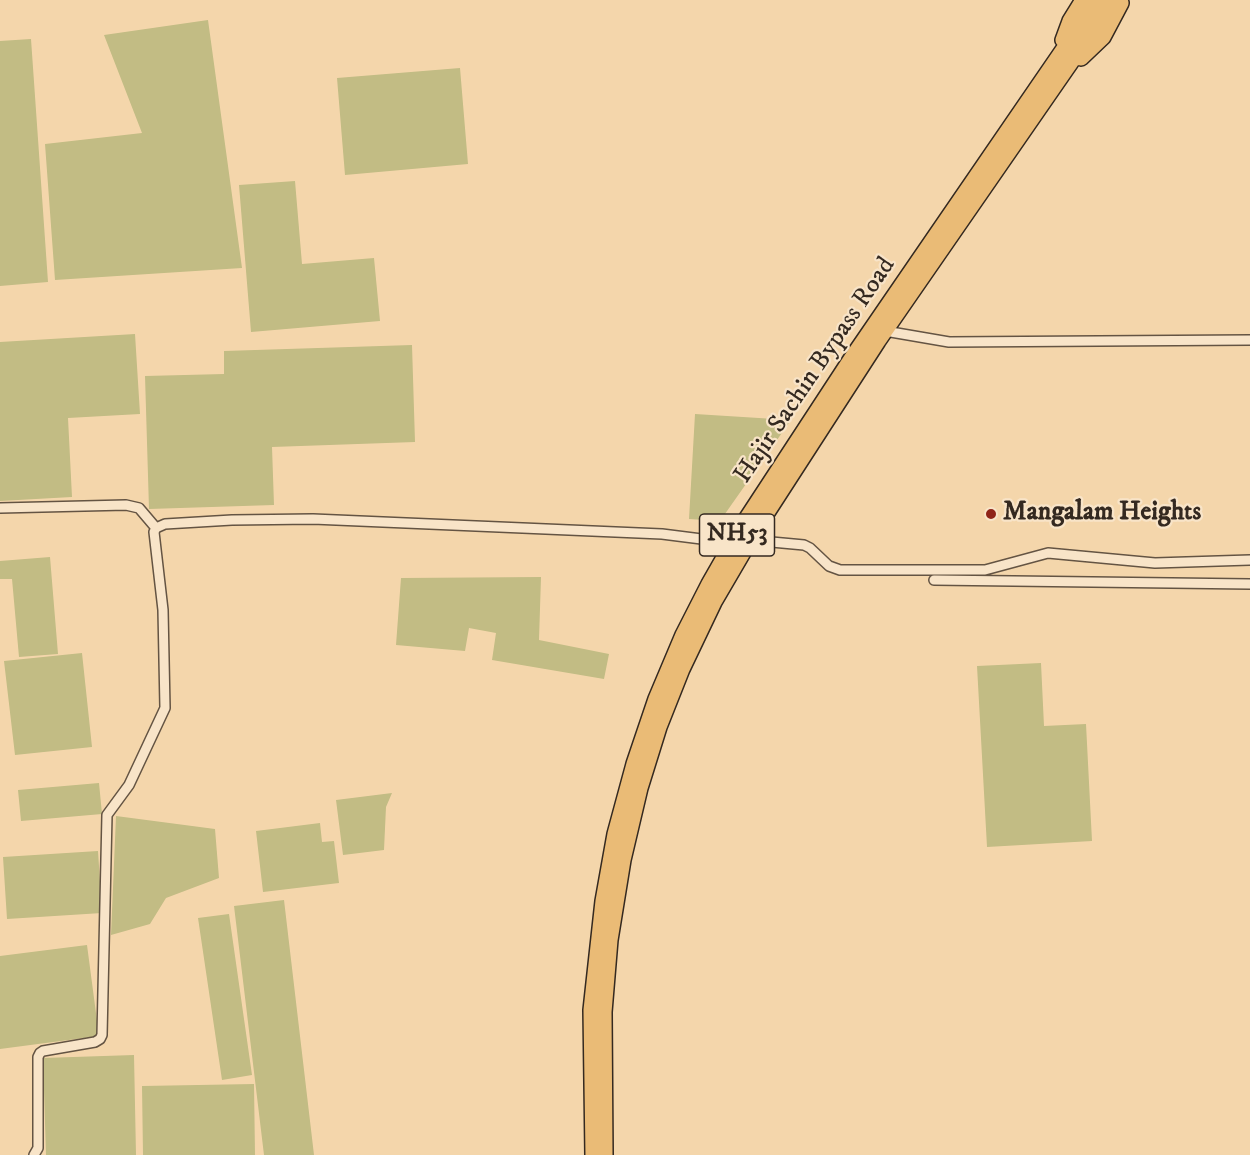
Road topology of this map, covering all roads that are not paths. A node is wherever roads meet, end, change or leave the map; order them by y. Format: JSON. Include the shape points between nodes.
{"nodes":[{"id":1,"x":1083,"y":0,"type":"edge"},
{"id":2,"x":1100,"y":0,"type":"edge"},
{"id":3,"x":1114,"y":0,"type":"edge"},
{"id":4,"x":1122,"y":0,"type":"edge"},
{"id":5,"x":1056,"y":60,"type":"junction"},
{"id":6,"x":1061,"y":76,"type":"junction"},
{"id":7,"x":885,"y":331,"type":"junction"},
{"id":8,"x":1250,"y":340,"type":"edge"},
{"id":9,"x":0,"y":508,"type":"edge"},
{"id":10,"x":156,"y":528,"type":"junction"},
{"id":11,"x":750,"y":540,"type":"junction"},
{"id":12,"x":733,"y":543,"type":"junction"},
{"id":13,"x":1250,"y":560,"type":"edge"},
{"id":14,"x":934,"y":580,"type":"dead end"},
{"id":15,"x":1250,"y":584,"type":"edge"},
{"id":16,"x":34,"y":1155,"type":"edge"},
{"id":17,"x":593,"y":1155,"type":"edge"},
{"id":18,"x":604,"y":1155,"type":"edge"}],
"edges":[{"from":1,"to":5,"type":"highway"},
{"from":2,"to":5,"type":"highway","name":"Hajir Sachin Bypass Road","number":"NH53"},
{"from":3,"to":6,"type":"highway","number":"NH53"},
{"from":4,"to":6,"type":"highway","via":[[1103,36]]},
{"from":5,"to":12,"type":"highway","name":"Hajir Sachin Bypass Road","number":"NH53","via":[[853,356]]},
{"from":6,"to":7,"type":"highway","number":"NH53"},
{"from":7,"to":8,"type":"street","via":[[949,342]]},
{"from":7,"to":11,"type":"highway","number":"NH53"},
{"from":9,"to":10,"type":"street","via":[[126,506],[139,508]]},
{"from":10,"to":12,"type":"street","via":[[165,524],[232,520],[313,519],[662,534]]},
{"from":10,"to":16,"type":"street","via":[[165,708],[129,785],[107,815],[102,1035],[95,1042],[40,1053],[38,1148]]},
{"from":11,"to":13,"type":"street","via":[[804,545],[840,570],[985,570],[1048,553],[1155,563]]},
{"from":11,"to":18,"type":"highway","number":"NH53","via":[[714,602],[678,678],[659,727],[623,860],[604,1012]]},
{"from":12,"to":17,"type":"highway","name":"Hajir Sachin Bypass Road","number":"NH53","via":[[683,635],[656,699],[615,834],[591,1010]]},
{"from":14,"to":15,"type":"street"}]}
